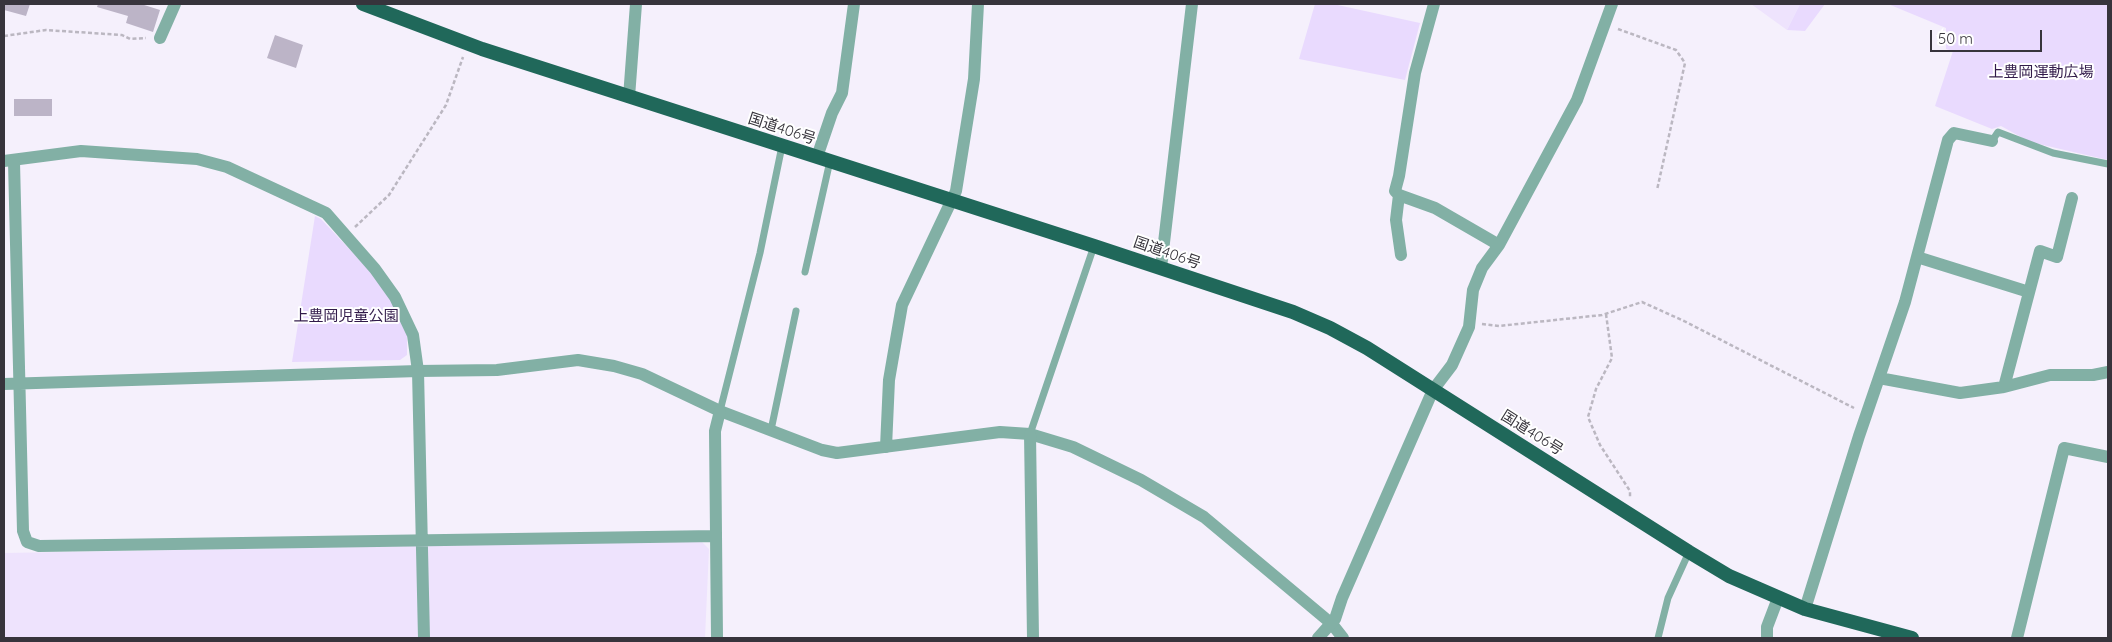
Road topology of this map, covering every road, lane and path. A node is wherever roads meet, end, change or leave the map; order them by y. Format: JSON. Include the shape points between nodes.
{"nodes":[{"id":1,"x":175,"y":4,"type":"edge"},
{"id":2,"x":363,"y":4,"type":"edge"},
{"id":3,"x":636,"y":4,"type":"edge"},
{"id":4,"x":854,"y":4,"type":"edge"},
{"id":5,"x":978,"y":4,"type":"edge"},
{"id":6,"x":1192,"y":4,"type":"edge"},
{"id":7,"x":1434,"y":4,"type":"edge"},
{"id":8,"x":1612,"y":4,"type":"edge"},
{"id":9,"x":1605,"y":24,"type":"junction"},
{"id":10,"x":4,"y":36,"type":"edge"},
{"id":11,"x":160,"y":38,"type":"joint"},
{"id":12,"x":468,"y":44,"type":"junction"},
{"id":13,"x":629,"y":97,"type":"junction"},
{"id":14,"x":1992,"y":141,"type":"joint"},
{"id":15,"x":782,"y":146,"type":"junction"},
{"id":16,"x":824,"y":159,"type":"junction"},
{"id":17,"x":9,"y":162,"type":"edge"},
{"id":18,"x":2108,"y":164,"type":"edge"},
{"id":19,"x":1657,"y":190,"type":"dead end"},
{"id":20,"x":1399,"y":195,"type":"junction"},
{"id":21,"x":2072,"y":198,"type":"dead end"},
{"id":22,"x":952,"y":201,"type":"junction"},
{"id":23,"x":347,"y":235,"type":"junction"},
{"id":24,"x":1499,"y":245,"type":"junction"},
{"id":25,"x":1094,"y":246,"type":"junction"},
{"id":26,"x":1401,"y":255,"type":"dead end"},
{"id":27,"x":1917,"y":257,"type":"junction"},
{"id":28,"x":1161,"y":268,"type":"junction"},
{"id":29,"x":805,"y":272,"type":"dead end"},
{"id":30,"x":2029,"y":292,"type":"junction"},
{"id":31,"x":796,"y":311,"type":"dead end"},
{"id":32,"x":1606,"y":314,"type":"junction"},
{"id":33,"x":1470,"y":322,"type":"junction"},
{"id":34,"x":418,"y":371,"type":"junction"},
{"id":35,"x":2108,"y":372,"type":"edge"},
{"id":36,"x":1879,"y":378,"type":"junction"},
{"id":37,"x":4,"y":384,"type":"edge"},
{"id":38,"x":20,"y":384,"type":"junction"},
{"id":39,"x":2004,"y":387,"type":"junction"},
{"id":40,"x":1433,"y":390,"type":"junction"},
{"id":41,"x":720,"y":411,"type":"junction"},
{"id":42,"x":1867,"y":415,"type":"junction"},
{"id":43,"x":770,"y":430,"type":"junction"},
{"id":44,"x":1030,"y":434,"type":"junction"},
{"id":45,"x":886,"y":447,"type":"junction"},
{"id":46,"x":2108,"y":457,"type":"edge"},
{"id":47,"x":1629,"y":514,"type":"junction"},
{"id":48,"x":716,"y":536,"type":"junction"},
{"id":49,"x":422,"y":539,"type":"junction"},
{"id":50,"x":1689,"y":552,"type":"junction"},
{"id":51,"x":1778,"y":598,"type":"junction"},
{"id":52,"x":1806,"y":609,"type":"junction"},
{"id":53,"x":1332,"y":624,"type":"junction"},
{"id":54,"x":424,"y":638,"type":"edge"},
{"id":55,"x":717,"y":638,"type":"edge"},
{"id":56,"x":1033,"y":638,"type":"edge"},
{"id":57,"x":1318,"y":638,"type":"edge"},
{"id":58,"x":1343,"y":638,"type":"edge"},
{"id":59,"x":1658,"y":638,"type":"edge"},
{"id":60,"x":1767,"y":638,"type":"edge"},
{"id":61,"x":1912,"y":638,"type":"edge"},
{"id":62,"x":2017,"y":638,"type":"edge"}],
"edges":[{"from":1,"to":11,"type":"street"},
{"from":2,"to":12,"type":"highway","name":"国道406号"},
{"from":3,"to":13,"type":"street"},
{"from":4,"to":16,"type":"street","via":[[842,94],[832,113]]},
{"from":5,"to":22,"type":"street","via":[[974,79]]},
{"from":6,"to":28,"type":"street"},
{"from":7,"to":20,"type":"street","via":[[1415,74],[1395,191]]},
{"from":8,"to":9,"type":"street"},
{"from":9,"to":19,"type":"path","via":[[1676,50],[1684,63]]},
{"from":9,"to":24,"type":"street","via":[[1577,100]]},
{"from":10,"to":11,"type":"path","via":[[46,30],[130,39]]},
{"from":12,"to":13,"type":"highway","name":"国道406号"},
{"from":12,"to":23,"type":"path","via":[[446,105],[389,195]]},
{"from":13,"to":15,"type":"highway","name":"国道406号"},
{"from":14,"to":18,"type":"lane","via":[[1998,132],[2053,153]]},
{"from":14,"to":27,"type":"street","via":[[1954,133],[1948,140]]},
{"from":15,"to":16,"type":"highway","name":"国道406号"},
{"from":15,"to":41,"type":"lane","via":[[760,253]]},
{"from":16,"to":22,"type":"highway","name":"国道406号"},
{"from":16,"to":29,"type":"lane"},
{"from":17,"to":23,"type":"street","via":[[81,151],[197,159],[227,167],[326,213]]},
{"from":17,"to":38,"type":"street"},
{"from":20,"to":24,"type":"street","via":[[1435,208]]},
{"from":20,"to":26,"type":"street","via":[[1396,220]]},
{"from":21,"to":30,"type":"street","via":[[2057,257],[2040,251]]},
{"from":22,"to":25,"type":"highway","name":"国道406号"},
{"from":22,"to":45,"type":"street","via":[[902,305],[889,380]]},
{"from":23,"to":34,"type":"street","via":[[396,297],[413,335]]},
{"from":24,"to":33,"type":"street","via":[[1477,280]]},
{"from":25,"to":28,"type":"highway","name":"国道406号"},
{"from":25,"to":44,"type":"lane"},
{"from":27,"to":30,"type":"street"},
{"from":27,"to":36,"type":"street"},
{"from":28,"to":40,"type":"highway","name":"国道406号","via":[[1293,312],[1330,328]]},
{"from":30,"to":39,"type":"street"},
{"from":31,"to":43,"type":"lane"},
{"from":32,"to":33,"type":"path","via":[[1499,326]]},
{"from":32,"to":42,"type":"path","via":[[1642,302]]},
{"from":32,"to":47,"type":"path","via":[[1612,358],[1596,389],[1588,417],[1600,445],[1630,491]]},
{"from":33,"to":40,"type":"street","via":[[1452,365]]},
{"from":34,"to":38,"type":"street"},
{"from":34,"to":41,"type":"street","via":[[497,370],[578,360],[642,374]]},
{"from":34,"to":49,"type":"street"},
{"from":35,"to":39,"type":"street","via":[[2050,375]]},
{"from":36,"to":39,"type":"street","via":[[1960,393]]},
{"from":36,"to":42,"type":"street"},
{"from":37,"to":38,"type":"street"},
{"from":38,"to":49,"type":"street","via":[[23,531],[27,542],[39,546]]},
{"from":40,"to":47,"type":"highway","name":"国道406号"},
{"from":40,"to":53,"type":"street"},
{"from":41,"to":43,"type":"street"},
{"from":41,"to":48,"type":"street","via":[[715,431]]},
{"from":42,"to":52,"type":"street"},
{"from":43,"to":45,"type":"street","via":[[837,453]]},
{"from":44,"to":45,"type":"street","via":[[981,433]]},
{"from":44,"to":53,"type":"street","via":[[1073,447],[1141,480],[1204,517]]},
{"from":44,"to":56,"type":"street"},
{"from":46,"to":62,"type":"street","via":[[2064,448]]},
{"from":47,"to":50,"type":"highway","name":"国道406号"},
{"from":48,"to":49,"type":"street"},
{"from":48,"to":55,"type":"street"},
{"from":49,"to":54,"type":"street"},
{"from":50,"to":51,"type":"highway","name":"国道406号"},
{"from":50,"to":59,"type":"lane","via":[[1668,598]]},
{"from":51,"to":52,"type":"highway","name":"国道406号"},
{"from":51,"to":60,"type":"street"},
{"from":52,"to":61,"type":"highway","name":"国道406号"},
{"from":53,"to":57,"type":"street"},
{"from":53,"to":58,"type":"street"}]}
